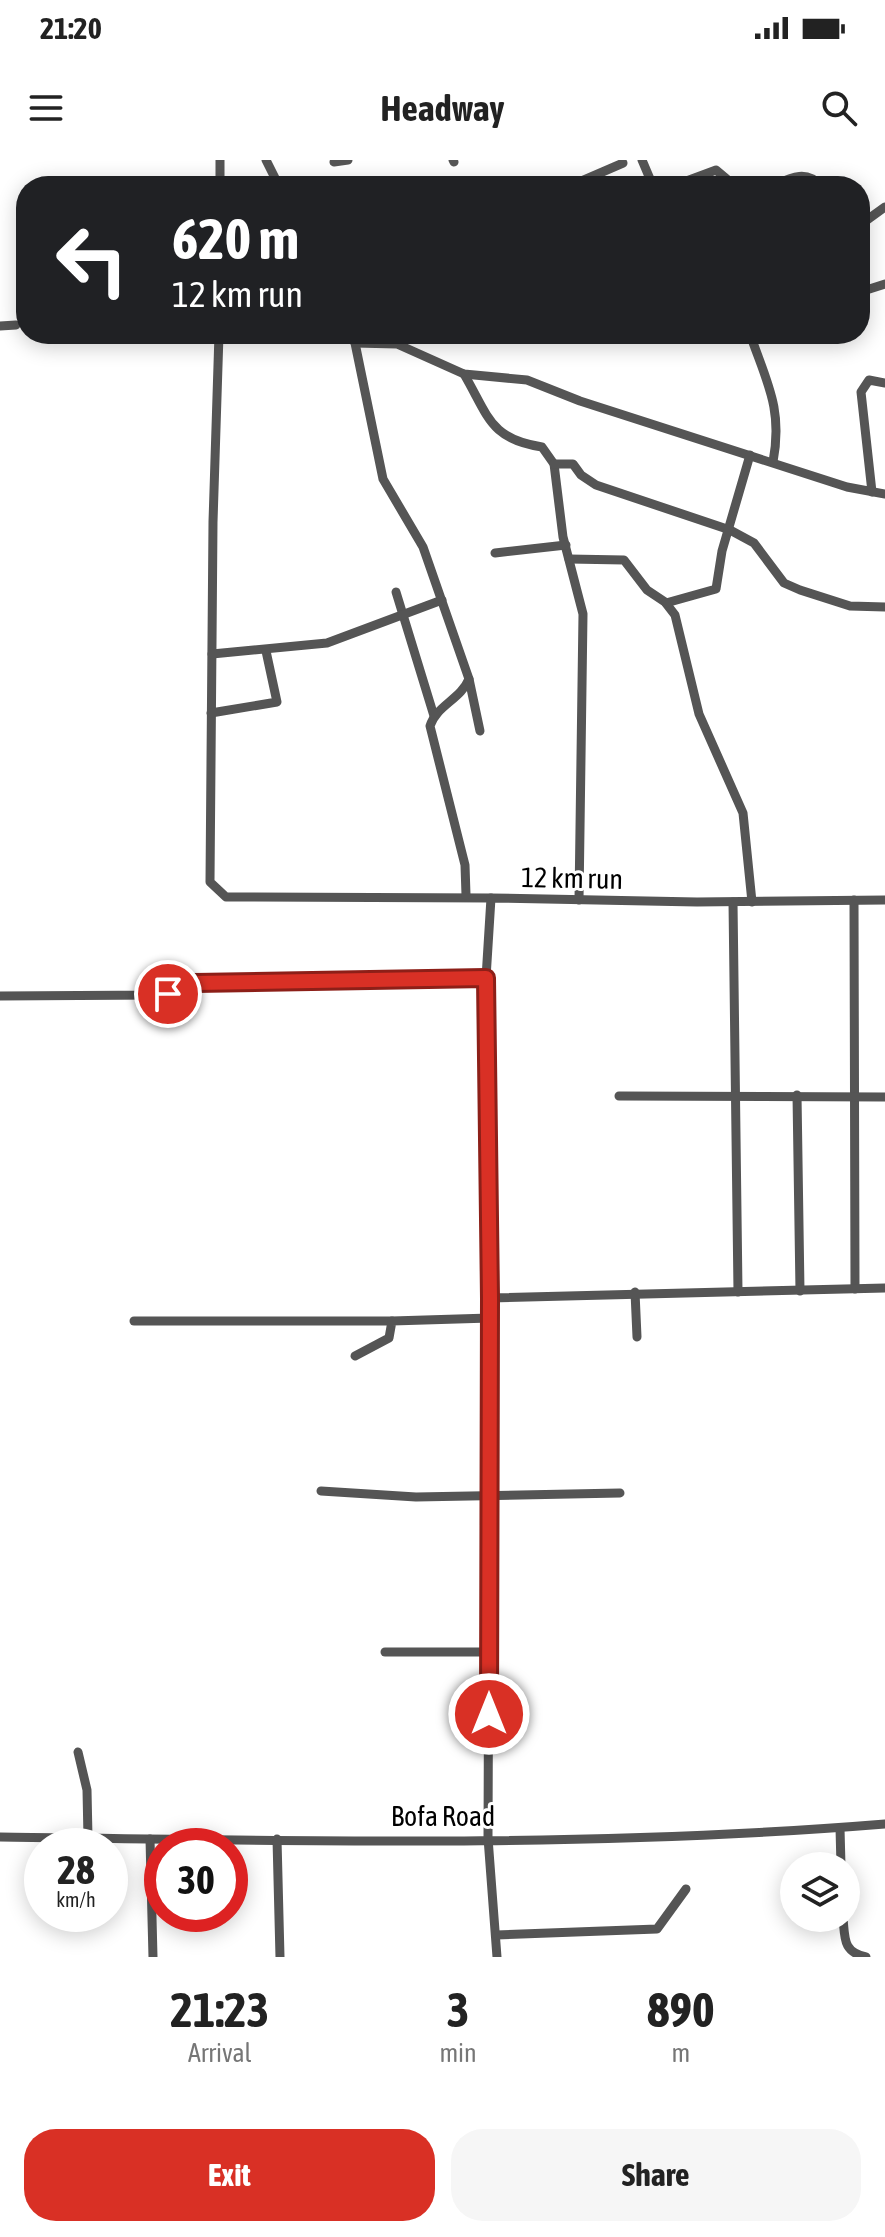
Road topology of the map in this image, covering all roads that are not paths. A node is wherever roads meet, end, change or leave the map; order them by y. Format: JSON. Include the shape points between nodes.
{"nodes":[{"id":1,"x":348,"y":160,"type":"edge"},
{"id":2,"x":620,"y":161,"type":"edge"},
{"id":3,"x":642,"y":161,"type":"edge"},
{"id":4,"x":334,"y":162,"type":"dead end"},
{"id":5,"x":590,"y":176,"type":"edge"},
{"id":6,"x":700,"y":176,"type":"edge"},
{"id":7,"x":723,"y":176,"type":"edge"},
{"id":8,"x":16,"y":325,"type":"dead end"},
{"id":9,"x":0,"y":326,"type":"edge"},
{"id":10,"x":219,"y":344,"type":"edge"},
{"id":11,"x":354,"y":344,"type":"edge"},
{"id":12,"x":397,"y":344,"type":"edge"},
{"id":13,"x":753,"y":344,"type":"edge"},
{"id":14,"x":464,"y":374,"type":"junction"},
{"id":15,"x":885,"y":383,"type":"edge"},
{"id":16,"x":750,"y":455,"type":"junction"},
{"id":17,"x":773,"y":462,"type":"junction"},
{"id":18,"x":554,"y":464,"type":"junction"},
{"id":19,"x":872,"y":492,"type":"junction"},
{"id":20,"x":885,"y":494,"type":"edge"},
{"id":21,"x":730,"y":530,"type":"junction"},
{"id":22,"x":566,"y":545,"type":"junction"},
{"id":23,"x":495,"y":553,"type":"dead end"},
{"id":24,"x":569,"y":559,"type":"junction"},
{"id":25,"x":396,"y":592,"type":"dead end"},
{"id":26,"x":442,"y":600,"type":"junction"},
{"id":27,"x":666,"y":603,"type":"junction"},
{"id":28,"x":885,"y":607,"type":"edge"},
{"id":29,"x":403,"y":615,"type":"junction"},
{"id":30,"x":266,"y":651,"type":"junction"},
{"id":31,"x":212,"y":654,"type":"junction"},
{"id":32,"x":469,"y":679,"type":"junction"},
{"id":33,"x":211,"y":713,"type":"junction"},
{"id":34,"x":434,"y":716,"type":"junction"},
{"id":35,"x":480,"y":731,"type":"dead end"},
{"id":36,"x":466,"y":895,"type":"junction"},
{"id":37,"x":491,"y":898,"type":"junction"},
{"id":38,"x":579,"y":900,"type":"junction"},
{"id":39,"x":854,"y":900,"type":"junction"},
{"id":40,"x":885,"y":900,"type":"edge"},
{"id":41,"x":733,"y":902,"type":"junction"},
{"id":42,"x":752,"y":902,"type":"junction"},
{"id":43,"x":486,"y":978,"type":"junction"},
{"id":44,"x":0,"y":996,"type":"edge"},
{"id":45,"x":735,"y":1095,"type":"junction"},
{"id":46,"x":797,"y":1095,"type":"junction"},
{"id":47,"x":619,"y":1096,"type":"dead end"},
{"id":48,"x":855,"y":1097,"type":"junction"},
{"id":49,"x":885,"y":1097,"type":"edge"},
{"id":50,"x":885,"y":1288,"type":"edge"},
{"id":51,"x":855,"y":1289,"type":"junction"},
{"id":52,"x":800,"y":1291,"type":"junction"},
{"id":53,"x":635,"y":1292,"type":"junction"},
{"id":54,"x":738,"y":1292,"type":"junction"},
{"id":55,"x":490,"y":1298,"type":"junction"},
{"id":56,"x":490,"y":1318,"type":"junction"},
{"id":57,"x":134,"y":1321,"type":"dead end"},
{"id":58,"x":392,"y":1321,"type":"junction"},
{"id":59,"x":637,"y":1337,"type":"dead end"},
{"id":60,"x":355,"y":1356,"type":"dead end"},
{"id":61,"x":321,"y":1491,"type":"dead end"},
{"id":62,"x":620,"y":1493,"type":"dead end"},
{"id":63,"x":490,"y":1496,"type":"junction"},
{"id":64,"x":385,"y":1652,"type":"dead end"},
{"id":65,"x":489,"y":1652,"type":"junction"},
{"id":66,"x":78,"y":1752,"type":"dead end"},
{"id":67,"x":885,"y":1824,"type":"edge"},
{"id":68,"x":88,"y":1828,"type":"edge"},
{"id":69,"x":840,"y":1828,"type":"junction"},
{"id":70,"x":0,"y":1837,"type":"edge"},
{"id":71,"x":24,"y":1837,"type":"edge"},
{"id":72,"x":488,"y":1838,"type":"junction"},
{"id":73,"x":248,"y":1839,"type":"edge"},
{"id":74,"x":277,"y":1839,"type":"junction"},
{"id":75,"x":841,"y":1852,"type":"edge"},
{"id":76,"x":686,"y":1889,"type":"dead end"},
{"id":77,"x":152,"y":1932,"type":"edge"},
{"id":78,"x":844,"y":1932,"type":"edge"},
{"id":79,"x":496,"y":1935,"type":"junction"},
{"id":80,"x":153,"y":1957,"type":"edge"},
{"id":81,"x":280,"y":1957,"type":"edge"},
{"id":82,"x":497,"y":1957,"type":"edge"},
{"id":83,"x":866,"y":1957,"type":"edge"}],
"edges":[{"from":1,"to":4,"type":"street"},
{"from":2,"to":3,"type":"street"},
{"from":2,"to":5,"type":"street"},
{"from":6,"to":7,"type":"street","via":[[716,170]]},
{"from":8,"to":9,"type":"street"},
{"from":10,"to":31,"type":"street"},
{"from":11,"to":26,"type":"street","via":[[383,479],[423,547]]},
{"from":12,"to":14,"type":"street"},
{"from":13,"to":17,"type":"street","via":[[777,416]]},
{"from":14,"to":16,"type":"street","via":[[527,380]]},
{"from":14,"to":18,"type":"street","via":[[497,430],[517,444],[542,447]]},
{"from":15,"to":19,"type":"street","via":[[869,380],[861,392]]},
{"from":16,"to":17,"type":"street"},
{"from":16,"to":21,"type":"street"},
{"from":17,"to":19,"type":"street"},
{"from":18,"to":21,"type":"street","via":[[573,464],[596,485]]},
{"from":18,"to":22,"type":"street"},
{"from":19,"to":20,"type":"street"},
{"from":21,"to":27,"type":"street","via":[[716,589]]},
{"from":21,"to":28,"type":"street","via":[[754,543],[784,583],[850,606]]},
{"from":22,"to":23,"type":"street"},
{"from":22,"to":24,"type":"street"},
{"from":24,"to":27,"type":"street","via":[[624,560],[647,590]]},
{"from":24,"to":38,"type":"street","via":[[583,614]]},
{"from":25,"to":29,"type":"street"},
{"from":26,"to":29,"type":"street"},
{"from":26,"to":32,"type":"street"},
{"from":27,"to":42,"type":"street","via":[[675,615],[699,714],[743,813]]},
{"from":29,"to":30,"type":"street","via":[[327,643]]},
{"from":29,"to":34,"type":"street"},
{"from":30,"to":31,"type":"street"},
{"from":30,"to":33,"type":"street","via":[[277,702]]},
{"from":31,"to":33,"type":"street"},
{"from":32,"to":34,"type":"street"},
{"from":32,"to":35,"type":"street"},
{"from":33,"to":36,"type":"street","via":[[210,882],[217,892],[226,897],[286,899]]},
{"from":34,"to":36,"type":"street","via":[[430,726],[465,865]]},
{"from":36,"to":37,"type":"street"},
{"from":37,"to":38,"type":"street","name":"12 km run"},
{"from":37,"to":43,"type":"street","name":"12 km run"},
{"from":38,"to":41,"type":"street","name":"12 km run"},
{"from":39,"to":40,"type":"street","name":"12 km run"},
{"from":39,"to":42,"type":"street","name":"12 km run"},
{"from":39,"to":48,"type":"street"},
{"from":41,"to":42,"type":"street","name":"12 km run"},
{"from":41,"to":45,"type":"street"},
{"from":43,"to":44,"type":"street","via":[[195,983],[158,995]]},
{"from":43,"to":55,"type":"street","name":"12 km run"},
{"from":45,"to":46,"type":"street"},
{"from":45,"to":47,"type":"street"},
{"from":45,"to":54,"type":"street"},
{"from":46,"to":48,"type":"street"},
{"from":46,"to":52,"type":"street"},
{"from":48,"to":49,"type":"street"},
{"from":48,"to":51,"type":"street"},
{"from":50,"to":51,"type":"street"},
{"from":51,"to":52,"type":"street"},
{"from":52,"to":54,"type":"street"},
{"from":53,"to":54,"type":"street"},
{"from":53,"to":55,"type":"street"},
{"from":53,"to":59,"type":"street"},
{"from":55,"to":56,"type":"street","name":"12 km run"},
{"from":56,"to":58,"type":"street"},
{"from":56,"to":63,"type":"street","name":"12 km run"},
{"from":57,"to":58,"type":"street"},
{"from":58,"to":60,"type":"street","via":[[389,1338]]},
{"from":61,"to":63,"type":"street"},
{"from":62,"to":63,"type":"street"},
{"from":63,"to":65,"type":"street","name":"12 km run"},
{"from":64,"to":65,"type":"street"},
{"from":65,"to":72,"type":"street","name":"12 km run"},
{"from":66,"to":68,"type":"street","via":[[87,1790]]},
{"from":67,"to":69,"type":"street","name":"Bofa Road"},
{"from":69,"to":72,"type":"street","name":"Bofa Road"},
{"from":69,"to":75,"type":"street"},
{"from":70,"to":71,"type":"street","name":"Bofa Road"},
{"from":72,"to":74,"type":"street","name":"Bofa Road"},
{"from":72,"to":79,"type":"street","name":"12 km run"},
{"from":73,"to":74,"type":"street","name":"Bofa Road"},
{"from":74,"to":81,"type":"street"},
{"from":76,"to":79,"type":"street","via":[[657,1929]]},
{"from":77,"to":80,"type":"street"},
{"from":78,"to":83,"type":"street","via":[[846,1946]]},
{"from":79,"to":82,"type":"street","name":"12 km run"}]}
